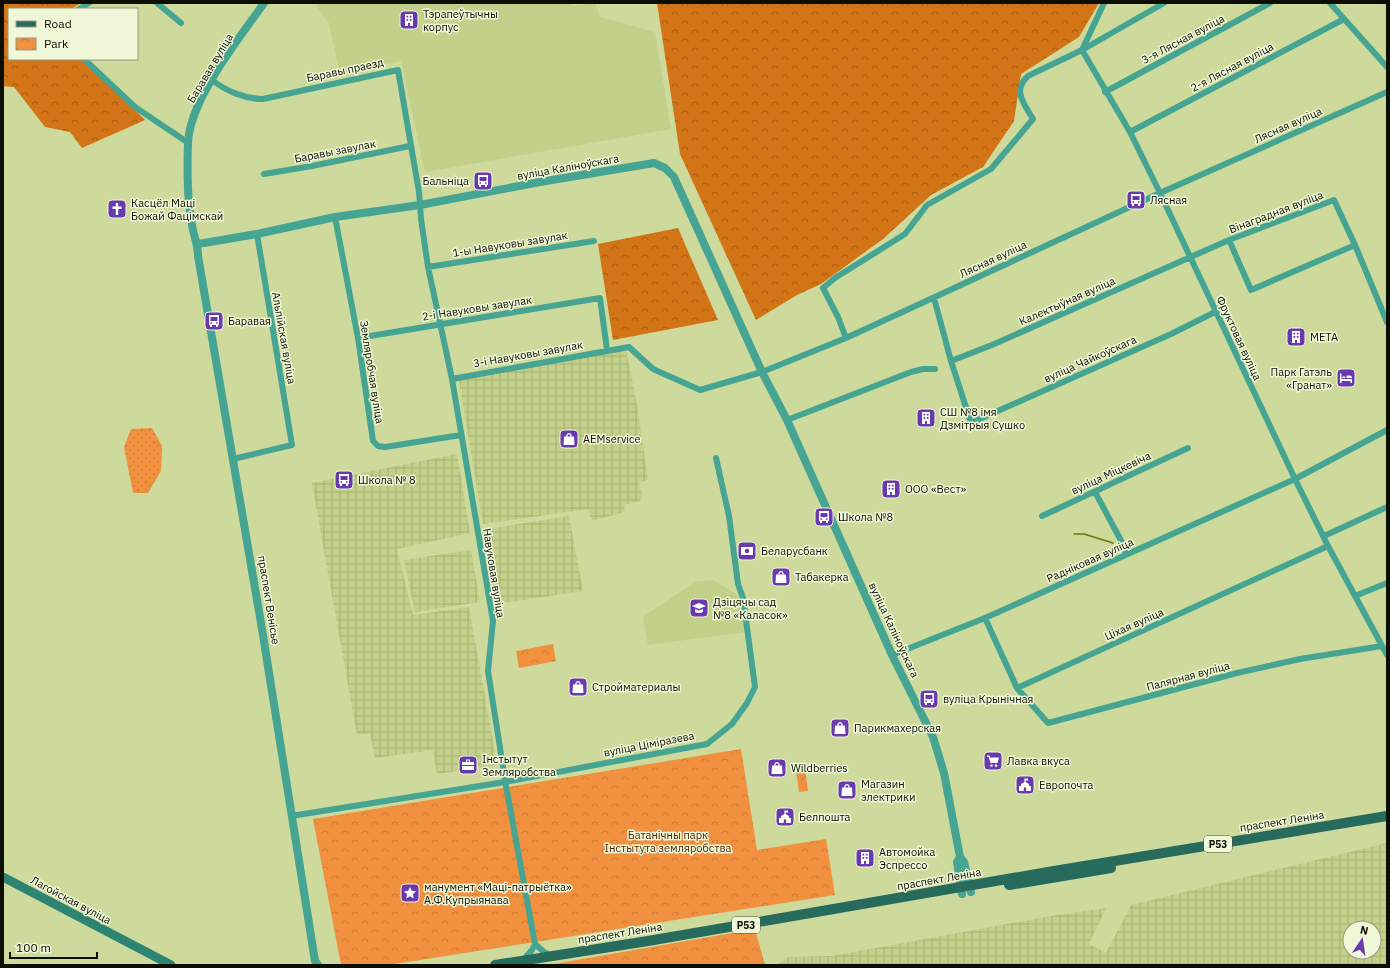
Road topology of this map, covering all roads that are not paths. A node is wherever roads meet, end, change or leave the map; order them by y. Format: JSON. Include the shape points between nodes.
{"nodes":[{"id":1,"x":157,"y":3,"type":"edge"},
{"id":2,"x":264,"y":3,"type":"edge"},
{"id":3,"x":1104,"y":3,"type":"edge"},
{"id":4,"x":1164,"y":3,"type":"edge"},
{"id":5,"x":1270,"y":3,"type":"edge"},
{"id":6,"x":1330,"y":3,"type":"edge"},
{"id":7,"x":1344,"y":19,"type":"junction"},
{"id":8,"x":180,"y":23,"type":"dead end"},
{"id":9,"x":1082,"y":50,"type":"junction"},
{"id":10,"x":85,"y":60,"type":"edge"},
{"id":11,"x":1387,"y":67,"type":"edge"},
{"id":12,"x":212,"y":80,"type":"junction"},
{"id":13,"x":1105,"y":92,"type":"junction"},
{"id":14,"x":1387,"y":92,"type":"edge"},
{"id":15,"x":1130,"y":132,"type":"junction"},
{"id":16,"x":188,"y":142,"type":"junction"},
{"id":17,"x":410,"y":146,"type":"junction"},
{"id":18,"x":264,"y":174,"type":"dead end"},
{"id":19,"x":1160,"y":193,"type":"junction"},
{"id":20,"x":420,"y":205,"type":"junction"},
{"id":21,"x":335,"y":217,"type":"junction"},
{"id":22,"x":257,"y":234,"type":"junction"},
{"id":23,"x":1229,"y":240,"type":"junction"},
{"id":24,"x":594,"y":241,"type":"dead end"},
{"id":25,"x":198,"y":244,"type":"junction"},
{"id":26,"x":1355,"y":245,"type":"junction"},
{"id":27,"x":1190,"y":256,"type":"junction"},
{"id":28,"x":428,"y":267,"type":"junction"},
{"id":29,"x":934,"y":298,"type":"junction"},
{"id":30,"x":1215,"y":312,"type":"junction"},
{"id":31,"x":1387,"y":322,"type":"edge"},
{"id":32,"x":440,"y":324,"type":"junction"},
{"id":33,"x":358,"y":338,"type":"junction"},
{"id":34,"x":846,"y":338,"type":"junction"},
{"id":35,"x":607,"y":350,"type":"junction"},
{"id":36,"x":951,"y":361,"type":"junction"},
{"id":37,"x":934,"y":369,"type":"dead end"},
{"id":38,"x":762,"y":372,"type":"junction"},
{"id":39,"x":452,"y":379,"type":"junction"},
{"id":40,"x":787,"y":420,"type":"junction"},
{"id":41,"x":1387,"y":430,"type":"edge"},
{"id":42,"x":461,"y":435,"type":"junction"},
{"id":43,"x":1188,"y":448,"type":"dead end"},
{"id":44,"x":233,"y":458,"type":"junction"},
{"id":45,"x":716,"y":458,"type":"dead end"},
{"id":46,"x":1295,"y":479,"type":"junction"},
{"id":47,"x":1095,"y":492,"type":"junction"},
{"id":48,"x":1387,"y":507,"type":"edge"},
{"id":49,"x":1042,"y":516,"type":"dead end"},
{"id":50,"x":1324,"y":536,"type":"junction"},
{"id":51,"x":1328,"y":546,"type":"junction"},
{"id":52,"x":1126,"y":555,"type":"junction"},
{"id":53,"x":1387,"y":583,"type":"edge"},
{"id":54,"x":1355,"y":596,"type":"junction"},
{"id":55,"x":985,"y":618,"type":"junction"},
{"id":56,"x":1382,"y":646,"type":"junction"},
{"id":57,"x":892,"y":655,"type":"junction"},
{"id":58,"x":1387,"y":655,"type":"edge"},
{"id":59,"x":1017,"y":688,"type":"junction"},
{"id":60,"x":505,"y":782,"type":"junction"},
{"id":61,"x":291,"y":816,"type":"junction"},
{"id":62,"x":1387,"y":816,"type":"edge"},
{"id":63,"x":1387,"y":822,"type":"edge"},
{"id":64,"x":3,"y":877,"type":"edge"},
{"id":65,"x":966,"y":889,"type":"junction"},
{"id":66,"x":535,"y":944,"type":"junction"},
{"id":67,"x":552,"y":956,"type":"junction"},
{"id":68,"x":522,"y":960,"type":"junction"},
{"id":69,"x":316,"y":964,"type":"edge"},
{"id":70,"x":171,"y":965,"type":"edge"},
{"id":71,"x":495,"y":965,"type":"edge"},
{"id":72,"x":535,"y":965,"type":"edge"}],
"edges":[{"from":1,"to":8,"type":"street"},
{"from":2,"to":12,"type":"street","name":"Баравая вуліца"},
{"from":3,"to":9,"type":"street"},
{"from":4,"to":9,"type":"street"},
{"from":5,"to":13,"type":"street","name":"3-я Лясная вуліца"},
{"from":6,"to":7,"type":"street"},
{"from":7,"to":11,"type":"street"},
{"from":7,"to":15,"type":"street","name":"2-я Лясная вуліца"},
{"from":9,"to":13,"type":"street","name":"Фруктовая вуліца"},
{"from":9,"to":34,"type":"street","via":[[1021,82],[1020,92],[1033,119],[991,168],[927,205],[905,234],[823,288]]},
{"from":10,"to":16,"type":"street","via":[[135,107]]},
{"from":12,"to":16,"type":"street","name":"Баравая вуліца","via":[[198,105]]},
{"from":12,"to":17,"type":"street","name":"Баравы праезд","via":[[223,89],[253,99],[263,99],[398,70]]},
{"from":13,"to":15,"type":"street","name":"Фруктовая вуліца"},
{"from":14,"to":19,"type":"street","name":"Лясная вуліца"},
{"from":15,"to":19,"type":"street","name":"Фруктовая вуліца"},
{"from":16,"to":25,"type":"street","name":"Баравая вуліца","via":[[192,222]]},
{"from":17,"to":18,"type":"street","name":"Баравы завулак"},
{"from":17,"to":20,"type":"street","name":"Баравы праезд"},
{"from":19,"to":27,"type":"street","name":"Фруктовая вуліца"},
{"from":19,"to":29,"type":"street","name":"Лясная вуліца"},
{"from":20,"to":21,"type":"street","name":"вуліца Каліноўскага"},
{"from":20,"to":28,"type":"street","name":"Навуковая вуліца"},
{"from":20,"to":38,"type":"street","name":"вуліца Каліноўскага","via":[[654,163],[665,168],[674,177]]},
{"from":21,"to":22,"type":"street","name":"вуліца Каліноўскага"},
{"from":21,"to":33,"type":"street","name":"Земляробчая вуліца"},
{"from":22,"to":25,"type":"street","name":"вуліца Каліноўскага"},
{"from":22,"to":44,"type":"street","name":"Альпійская вуліца","via":[[292,445]]},
{"from":23,"to":26,"type":"street","name":"Вінаградная вуліца","via":[[1334,200]]},
{"from":23,"to":26,"type":"street","via":[[1251,290]]},
{"from":23,"to":27,"type":"street","name":"Вінаградная вуліца"},
{"from":24,"to":28,"type":"street","name":"1-ы Навуковы завулак"},
{"from":25,"to":44,"type":"street","name":"праспект Венісье"},
{"from":26,"to":31,"type":"street","name":"Вінаградная вуліца"},
{"from":27,"to":30,"type":"street","name":"Фруктовая вуліца"},
{"from":27,"to":36,"type":"street","name":"Калектыўная вуліца"},
{"from":28,"to":32,"type":"street","name":"Навуковая вуліца"},
{"from":29,"to":34,"type":"street","name":"Лясная вуліца"},
{"from":29,"to":36,"type":"street"},
{"from":30,"to":36,"type":"street","name":"вуліца Чайкоўскага","via":[[971,423]]},
{"from":30,"to":46,"type":"street","name":"Фруктовая вуліца"},
{"from":32,"to":33,"type":"street","name":"2-і Навуковы завулак"},
{"from":32,"to":35,"type":"street","name":"2-і Навуковы завулак","via":[[600,298]]},
{"from":32,"to":39,"type":"street","name":"Навуковая вуліца"},
{"from":33,"to":42,"type":"street","name":"Земляробчая вуліца","via":[[373,441],[378,446]]},
{"from":34,"to":38,"type":"street","name":"Лясная вуліца"},
{"from":35,"to":38,"type":"street","name":"Лясная вуліца","via":[[629,347],[653,369],[700,390]]},
{"from":35,"to":39,"type":"street","name":"3-і Навуковы завулак"},
{"from":37,"to":40,"type":"street","via":[[911,372]]},
{"from":38,"to":40,"type":"street","name":"вуліца Каліноўскага"},
{"from":39,"to":42,"type":"street","name":"Навуковая вуліца"},
{"from":40,"to":57,"type":"street","name":"вуліца Каліноўскага"},
{"from":41,"to":46,"type":"street","name":"Радніковая вуліца"},
{"from":42,"to":60,"type":"street","name":"Навуковая вуліца","via":[[493,621],[488,671]]},
{"from":43,"to":47,"type":"street","name":"вуліца Міцкевіча"},
{"from":44,"to":61,"type":"street","name":"праспект Венісье"},
{"from":45,"to":60,"type":"street","name":"вуліца Ціміразева","via":[[729,516],[738,584],[743,598],[755,687],[747,703],[732,724],[707,744]]},
{"from":46,"to":50,"type":"street","name":"Фруктовая вуліца"},
{"from":46,"to":52,"type":"street","name":"Радніковая вуліца"},
{"from":47,"to":49,"type":"street","name":"вуліца Міцкевіча"},
{"from":47,"to":52,"type":"street","via":[[1125,548]]},
{"from":48,"to":50,"type":"street"},
{"from":50,"to":51,"type":"street","name":"Фруктовая вуліца"},
{"from":51,"to":54,"type":"street","name":"Фруктовая вуліца"},
{"from":51,"to":59,"type":"street","name":"Ціхая вуліца"},
{"from":52,"to":55,"type":"street","name":"Радніковая вуліца"},
{"from":53,"to":54,"type":"street"},
{"from":54,"to":56,"type":"street","name":"Фруктовая вуліца"},
{"from":55,"to":57,"type":"street","name":"Радніковая вуліца"},
{"from":55,"to":59,"type":"street"},
{"from":56,"to":58,"type":"street","name":"Фруктовая вуліца"},
{"from":56,"to":59,"type":"street","name":"Палярная вуліца","via":[[1300,659],[1237,673],[1048,723]]},
{"from":57,"to":65,"type":"street","name":"вуліца Каліноўскага","via":[[939,753],[960,857],[957,862]]},
{"from":60,"to":61,"type":"street","name":"вуліца Ціміразева"},
{"from":60,"to":66,"type":"street","name":"Навуковая вуліца"},
{"from":61,"to":69,"type":"street","name":"праспект Венісье"},
{"from":62,"to":65,"type":"main road","name":"праспект Леніна","number":"Р53"},
{"from":63,"to":65,"type":"main road","name":"праспект Леніна","number":"Р53"},
{"from":64,"to":70,"type":"main road","name":"Лагойская вуліца"},
{"from":65,"to":67,"type":"main road","name":"праспект Леніна","number":"Р53"},
{"from":65,"to":72,"type":"main road","name":"праспект Леніна","number":"Р53"},
{"from":66,"to":67,"type":"street"},
{"from":66,"to":68,"type":"street"},
{"from":67,"to":68,"type":"main road","name":"праспект Леніна","number":"Р53"},
{"from":68,"to":71,"type":"main road","name":"праспект Леніна","number":"Р53"}]}
